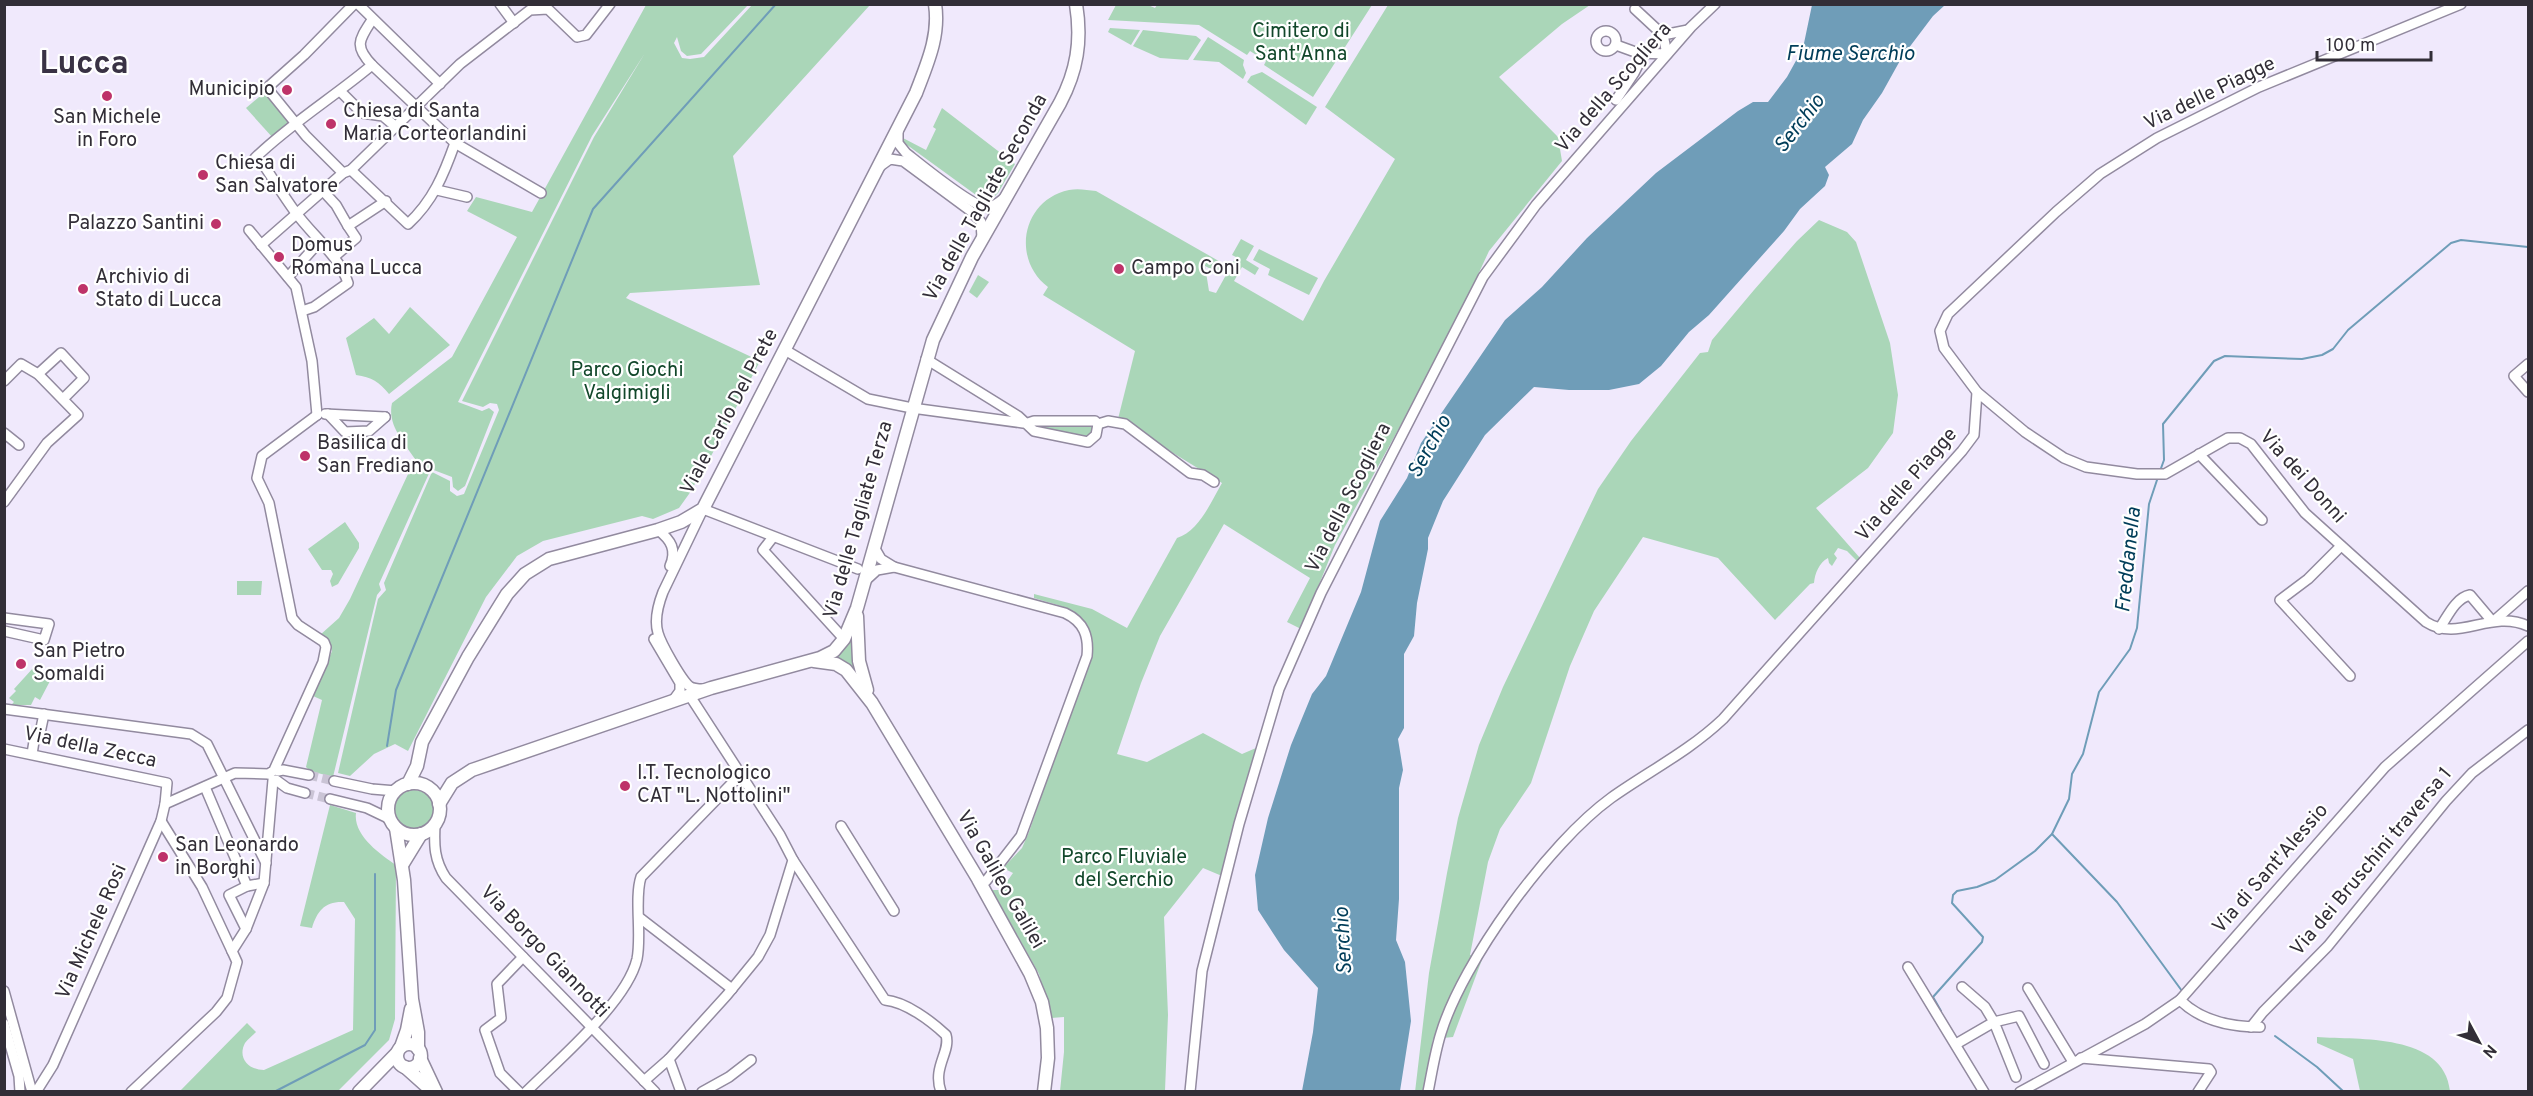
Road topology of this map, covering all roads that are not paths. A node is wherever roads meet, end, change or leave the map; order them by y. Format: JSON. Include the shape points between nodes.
{"nodes":[{"id":1,"x":356,"y":4,"type":"edge"},
{"id":2,"x":610,"y":4,"type":"edge"},
{"id":3,"x":935,"y":4,"type":"edge"},
{"id":4,"x":1076,"y":4,"type":"edge"},
{"id":5,"x":1715,"y":4,"type":"edge"},
{"id":6,"x":2462,"y":4,"type":"edge"},
{"id":7,"x":503,"y":5,"type":"edge"},
{"id":8,"x":1632,"y":6,"type":"edge"},
{"id":9,"x":372,"y":20,"type":"junction"},
{"id":10,"x":514,"y":23,"type":"junction"},
{"id":11,"x":1688,"y":30,"type":"junction"},
{"id":12,"x":1664,"y":39,"type":"junction"},
{"id":13,"x":1616,"y":45,"type":"dead end"},
{"id":14,"x":1644,"y":53,"type":"junction"},
{"id":15,"x":1655,"y":53,"type":"junction"},
{"id":16,"x":1667,"y":54,"type":"junction"},
{"id":17,"x":372,"y":65,"type":"junction"},
{"id":18,"x":440,"y":84,"type":"junction"},
{"id":19,"x":341,"y":92,"type":"junction"},
{"id":20,"x":1616,"y":100,"type":"dead end"},
{"id":21,"x":415,"y":107,"type":"junction"},
{"id":22,"x":294,"y":123,"type":"junction"},
{"id":23,"x":396,"y":127,"type":"junction"},
{"id":24,"x":898,"y":131,"type":"junction"},
{"id":25,"x":455,"y":143,"type":"junction"},
{"id":26,"x":877,"y":170,"type":"junction"},
{"id":27,"x":347,"y":172,"type":"junction"},
{"id":28,"x":437,"y":190,"type":"junction"},
{"id":29,"x":324,"y":192,"type":"junction"},
{"id":30,"x":541,"y":193,"type":"dead end"},
{"id":31,"x":1007,"y":195,"type":"junction"},
{"id":32,"x":467,"y":197,"type":"dead end"},
{"id":33,"x":386,"y":201,"type":"junction"},
{"id":34,"x":296,"y":213,"type":"junction"},
{"id":35,"x":348,"y":226,"type":"junction"},
{"id":36,"x":249,"y":230,"type":"dead end"},
{"id":37,"x":982,"y":240,"type":"junction"},
{"id":38,"x":319,"y":242,"type":"junction"},
{"id":39,"x":261,"y":245,"type":"junction"},
{"id":40,"x":335,"y":256,"type":"junction"},
{"id":41,"x":288,"y":277,"type":"junction"},
{"id":42,"x":302,"y":311,"type":"junction"},
{"id":43,"x":785,"y":350,"type":"junction"},
{"id":44,"x":926,"y":359,"type":"junction"},
{"id":45,"x":2529,"y":364,"type":"edge"},
{"id":46,"x":38,"y":374,"type":"junction"},
{"id":47,"x":4,"y":381,"type":"edge"},
{"id":48,"x":1977,"y":392,"type":"junction"},
{"id":49,"x":2529,"y":392,"type":"edge"},
{"id":50,"x":63,"y":399,"type":"junction"},
{"id":51,"x":912,"y":408,"type":"junction"},
{"id":52,"x":328,"y":414,"type":"junction"},
{"id":53,"x":316,"y":415,"type":"junction"},
{"id":54,"x":1026,"y":423,"type":"junction"},
{"id":55,"x":1098,"y":424,"type":"junction"},
{"id":56,"x":4,"y":433,"type":"edge"},
{"id":57,"x":20,"y":445,"type":"dead end"},
{"id":58,"x":2199,"y":454,"type":"junction"},
{"id":59,"x":1214,"y":482,"type":"dead end"},
{"id":60,"x":6,"y":498,"type":"edge"},
{"id":61,"x":703,"y":510,"type":"junction"},
{"id":62,"x":2262,"y":520,"type":"dead end"},
{"id":63,"x":658,"y":530,"type":"junction"},
{"id":64,"x":773,"y":537,"type":"junction"},
{"id":65,"x":2341,"y":546,"type":"junction"},
{"id":66,"x":874,"y":547,"type":"junction"},
{"id":67,"x":894,"y":567,"type":"junction"},
{"id":68,"x":858,"y":569,"type":"dead end"},
{"id":69,"x":864,"y":582,"type":"junction"},
{"id":70,"x":2529,"y":591,"type":"edge"},
{"id":71,"x":857,"y":608,"type":"junction"},
{"id":72,"x":4,"y":618,"type":"edge"},
{"id":73,"x":2494,"y":620,"type":"junction"},
{"id":74,"x":2529,"y":626,"type":"edge"},
{"id":75,"x":2439,"y":629,"type":"junction"},
{"id":76,"x":4,"y":631,"type":"edge"},
{"id":77,"x":844,"y":639,"type":"junction"},
{"id":78,"x":2529,"y":642,"type":"edge"},
{"id":79,"x":813,"y":661,"type":"junction"},
{"id":80,"x":2350,"y":676,"type":"dead end"},
{"id":81,"x":711,"y":688,"type":"junction"},
{"id":82,"x":690,"y":696,"type":"junction"},
{"id":83,"x":672,"y":702,"type":"junction"},
{"id":84,"x":872,"y":703,"type":"junction"},
{"id":85,"x":4,"y":709,"type":"edge"},
{"id":86,"x":44,"y":714,"type":"junction"},
{"id":87,"x":2529,"y":730,"type":"edge"},
{"id":88,"x":4,"y":749,"type":"edge"},
{"id":89,"x":32,"y":754,"type":"junction"},
{"id":90,"x":741,"y":774,"type":"junction"},
{"id":91,"x":274,"y":775,"type":"junction"},
{"id":92,"x":309,"y":775,"type":"tunnel mouth"},
{"id":93,"x":225,"y":778,"type":"junction"},
{"id":94,"x":334,"y":781,"type":"tunnel mouth"},
{"id":95,"x":167,"y":783,"type":"joint"},
{"id":96,"x":408,"y":784,"type":"junction"},
{"id":97,"x":205,"y":787,"type":"junction"},
{"id":98,"x":396,"y":791,"type":"junction"},
{"id":99,"x":305,"y":793,"type":"tunnel mouth"},
{"id":100,"x":330,"y":799,"type":"tunnel mouth"},
{"id":101,"x":165,"y":804,"type":"junction"},
{"id":102,"x":439,"y":804,"type":"junction"},
{"id":103,"x":161,"y":821,"type":"junction"},
{"id":104,"x":393,"y":824,"type":"junction"},
{"id":105,"x":435,"y":825,"type":"junction"},
{"id":106,"x":841,"y":826,"type":"dead end"},
{"id":107,"x":421,"y":834,"type":"junction"},
{"id":108,"x":793,"y":860,"type":"junction"},
{"id":109,"x":402,"y":865,"type":"junction"},
{"id":110,"x":266,"y":868,"type":"junction"},
{"id":111,"x":982,"y":880,"type":"junction"},
{"id":112,"x":264,"y":883,"type":"junction"},
{"id":113,"x":247,"y":886,"type":"junction"},
{"id":114,"x":894,"y":911,"type":"dead end"},
{"id":115,"x":640,"y":918,"type":"junction"},
{"id":116,"x":246,"y":928,"type":"junction"},
{"id":117,"x":232,"y":951,"type":"junction"},
{"id":118,"x":523,"y":957,"type":"junction"},
{"id":119,"x":1908,"y":967,"type":"dead end"},
{"id":120,"x":1962,"y":987,"type":"dead end"},
{"id":121,"x":2028,"y":987,"type":"dead end"},
{"id":122,"x":732,"y":989,"type":"junction"},
{"id":123,"x":4,"y":991,"type":"edge"},
{"id":124,"x":412,"y":999,"type":"junction"},
{"id":125,"x":2180,"y":1000,"type":"junction"},
{"id":126,"x":1994,"y":1022,"type":"junction"},
{"id":127,"x":4,"y":1024,"type":"edge"},
{"id":128,"x":591,"y":1027,"type":"junction"},
{"id":129,"x":14,"y":1041,"type":"junction"},
{"id":130,"x":1956,"y":1044,"type":"junction"},
{"id":131,"x":399,"y":1050,"type":"junction"},
{"id":132,"x":419,"y":1053,"type":"junction"},
{"id":133,"x":669,"y":1059,"type":"junction"},
{"id":134,"x":752,"y":1060,"type":"dead end"},
{"id":135,"x":2077,"y":1060,"type":"junction"},
{"id":136,"x":20,"y":1063,"type":"junction"},
{"id":137,"x":2044,"y":1064,"type":"dead end"},
{"id":138,"x":404,"y":1066,"type":"junction"},
{"id":139,"x":2016,"y":1077,"type":"dead end"},
{"id":140,"x":369,"y":1081,"type":"junction"},
{"id":141,"x":644,"y":1081,"type":"junction"},
{"id":142,"x":20,"y":1092,"type":"edge"},
{"id":143,"x":34,"y":1092,"type":"edge"},
{"id":144,"x":131,"y":1092,"type":"edge"},
{"id":145,"x":359,"y":1092,"type":"edge"},
{"id":146,"x":434,"y":1092,"type":"edge"},
{"id":147,"x":519,"y":1092,"type":"edge"},
{"id":148,"x":526,"y":1092,"type":"edge"},
{"id":149,"x":655,"y":1092,"type":"edge"},
{"id":150,"x":681,"y":1092,"type":"edge"},
{"id":151,"x":702,"y":1092,"type":"edge"},
{"id":152,"x":941,"y":1092,"type":"edge"},
{"id":153,"x":1044,"y":1092,"type":"edge"},
{"id":154,"x":1190,"y":1092,"type":"edge"},
{"id":155,"x":1428,"y":1092,"type":"edge"},
{"id":156,"x":1984,"y":1092,"type":"edge"},
{"id":157,"x":2020,"y":1092,"type":"edge"},
{"id":158,"x":2198,"y":1092,"type":"edge"}],
"edges":[{"from":1,"to":9,"type":"street"},
{"from":1,"to":22,"type":"street","via":[[267,88]]},
{"from":2,"to":10,"type":"street","via":[[586,35],[577,37],[548,9],[530,10]]},
{"from":3,"to":24,"type":"main road","name":"Viale Carlo Del Prete","via":[[933,46]]},
{"from":4,"to":31,"type":"main road","name":"Via delle Tagliate Seconda","via":[[1080,40],[1071,80]]},
{"from":5,"to":11,"type":"street","name":"Via della Scogliera"},
{"from":6,"to":48,"type":"street","name":"Via delle Piagge","via":[[2259,87],[2157,138],[2100,174],[1948,314],[1940,331],[1944,348]]},
{"from":7,"to":10,"type":"street"},
{"from":8,"to":12,"type":"street"},
{"from":9,"to":17,"type":"street","via":[[359,45]]},
{"from":9,"to":18,"type":"street"},
{"from":10,"to":18,"type":"street"},
{"from":11,"to":12,"type":"street"},
{"from":11,"to":16,"type":"street","name":"Via della Scogliera"},
{"from":12,"to":15,"type":"street"},
{"from":12,"to":16,"type":"street"},
{"from":13,"to":14,"type":"street"},
{"from":14,"to":15,"type":"street"},
{"from":14,"to":20,"type":"street"},
{"from":15,"to":16,"type":"street"},
{"from":16,"to":154,"type":"street","name":"Via della Scogliera","via":[[1536,205],[1483,277],[1321,593],[1279,689],[1239,824],[1202,971]]},
{"from":17,"to":19,"type":"street"},
{"from":17,"to":21,"type":"street"},
{"from":18,"to":21,"type":"street"},
{"from":19,"to":22,"type":"street"},
{"from":19,"to":23,"type":"street","via":[[362,113],[383,116]]},
{"from":21,"to":23,"type":"street"},
{"from":21,"to":25,"type":"street"},
{"from":22,"to":27,"type":"street"},
{"from":22,"to":34,"type":"street","via":[[255,158]]},
{"from":23,"to":27,"type":"street"},
{"from":24,"to":26,"type":"main road","name":"Viale Carlo Del Prete"},
{"from":24,"to":31,"type":"street","via":[[898,143],[906,153],[966,198],[988,208]]},
{"from":25,"to":28,"type":"street"},
{"from":25,"to":30,"type":"street"},
{"from":26,"to":37,"type":"street","via":[[890,159],[903,161],[979,219]]},
{"from":26,"to":43,"type":"main road","name":"Viale Carlo Del Prete"},
{"from":27,"to":29,"type":"street"},
{"from":27,"to":33,"type":"street"},
{"from":28,"to":32,"type":"street"},
{"from":28,"to":33,"type":"street","via":[[408,224]]},
{"from":29,"to":34,"type":"street"},
{"from":29,"to":35,"type":"street"},
{"from":31,"to":37,"type":"main road","name":"Via delle Tagliate Seconda"},
{"from":33,"to":35,"type":"street"},
{"from":34,"to":38,"type":"street"},
{"from":34,"to":39,"type":"street"},
{"from":35,"to":40,"type":"street","via":[[356,238]]},
{"from":36,"to":39,"type":"street"},
{"from":37,"to":44,"type":"main road","name":"Via delle Tagliate Seconda","via":[[944,313]]},
{"from":38,"to":40,"type":"street"},
{"from":38,"to":41,"type":"street"},
{"from":39,"to":41,"type":"street"},
{"from":40,"to":42,"type":"street","via":[[348,283],[314,308]]},
{"from":41,"to":42,"type":"street","via":[[296,287]]},
{"from":42,"to":53,"type":"street","via":[[312,361]]},
{"from":43,"to":51,"type":"street","via":[[868,399]]},
{"from":43,"to":61,"type":"main road","name":"Viale Carlo Del Prete"},
{"from":44,"to":51,"type":"main road","name":"Via delle Tagliate Seconda"},
{"from":44,"to":54,"type":"street"},
{"from":45,"to":49,"type":"street","via":[[2514,376]]},
{"from":46,"to":47,"type":"street","via":[[21,364]]},
{"from":46,"to":50,"type":"street"},
{"from":46,"to":50,"type":"street","via":[[61,353],[84,378]]},
{"from":48,"to":58,"type":"street","name":"Via dei Donni","via":[[2025,432],[2064,458],[2086,466],[2165,474]]},
{"from":48,"to":155,"type":"street","name":"Via delle Piagge","via":[[1974,435],[1962,451],[1723,719],[1685,752],[1610,799],[1537,872],[1483,946],[1455,998],[1441,1033]]},
{"from":50,"to":60,"type":"street","via":[[78,415],[47,443]]},
{"from":51,"to":54,"type":"street"},
{"from":51,"to":66,"type":"main road","name":"Via delle Tagliate Terza"},
{"from":52,"to":52,"type":"street","via":[[345,432],[369,431],[385,417]]},
{"from":52,"to":53,"type":"street"},
{"from":53,"to":91,"type":"street","via":[[262,456],[257,478],[269,503],[292,618],[326,647]]},
{"from":54,"to":55,"type":"street"},
{"from":54,"to":55,"type":"street","via":[[1034,431],[1084,442],[1093,440]]},
{"from":55,"to":59,"type":"street","via":[[1125,424],[1190,473]]},
{"from":56,"to":57,"type":"street"},
{"from":58,"to":62,"type":"street"},
{"from":58,"to":65,"type":"street","name":"Via dei Donni","via":[[2228,438],[2245,440],[2305,513]]},
{"from":61,"to":63,"type":"main road","name":"Viale Carlo Del Prete"},
{"from":61,"to":64,"type":"street"},
{"from":61,"to":81,"type":"street","via":[[660,599],[657,626],[660,639],[687,684],[695,689]]},
{"from":63,"to":83,"type":"street","via":[[669,540],[674,555],[655,596],[651,624],[658,649],[680,683]]},
{"from":63,"to":96,"type":"main road","name":"Viale Carlo Del Prete","via":[[549,559],[515,584],[468,657],[422,742]]},
{"from":64,"to":68,"type":"street"},
{"from":64,"to":77,"type":"street","via":[[763,550]]},
{"from":65,"to":75,"type":"street","name":"Via dei Donni","via":[[2426,622]]},
{"from":65,"to":80,"type":"street","via":[[2280,600]]},
{"from":66,"to":67,"type":"street","via":[[881,559]]},
{"from":66,"to":69,"type":"main road","name":"Via delle Tagliate Terza"},
{"from":67,"to":69,"type":"street","via":[[878,570]]},
{"from":67,"to":111,"type":"street","via":[[1065,613],[1074,617],[1086,632],[1086,656],[1021,836]]},
{"from":69,"to":71,"type":"main road","name":"Via delle Tagliate Terza"},
{"from":70,"to":73,"type":"street"},
{"from":71,"to":77,"type":"main road","name":"Via delle Tagliate Terza"},
{"from":71,"to":84,"type":"main road","name":"Via Galileo Galilei","via":[[859,661]]},
{"from":72,"to":76,"type":"street","via":[[49,624],[44,640]]},
{"from":73,"to":74,"type":"street"},
{"from":73,"to":75,"type":"street","via":[[2454,630]]},
{"from":73,"to":75,"type":"street","via":[[2470,595],[2453,607]]},
{"from":77,"to":79,"type":"main road","name":"Via delle Tagliate Terza","via":[[834,651]]},
{"from":78,"to":125,"type":"street","name":"Via di Sant'Alessio","via":[[2385,766]]},
{"from":79,"to":81,"type":"main road"},
{"from":79,"to":84,"type":"main road","name":"Via Galileo Galilei","via":[[836,664],[846,670]]},
{"from":81,"to":82,"type":"main road"},
{"from":82,"to":83,"type":"main road"},
{"from":82,"to":90,"type":"street"},
{"from":83,"to":102,"type":"main road","via":[[472,770],[452,783]]},
{"from":84,"to":111,"type":"main road","name":"Via Galileo Galilei"},
{"from":85,"to":86,"type":"street"},
{"from":86,"to":89,"type":"street","via":[[40,733],[31,734]]},
{"from":86,"to":93,"type":"street","via":[[191,734],[207,744]]},
{"from":87,"to":125,"type":"street","name":"Via dei Bruschini traversa 1","via":[[2472,773],[2446,801],[2328,946],[2263,1012],[2256,1027],[2226,1024],[2202,1016]]},
{"from":88,"to":89,"type":"street","name":"Via della Zecca"},
{"from":89,"to":95,"type":"street","name":"Via della Zecca"},
{"from":90,"to":108,"type":"street"},
{"from":90,"to":115,"type":"street","via":[[641,877]]},
{"from":91,"to":92,"type":"street","via":[[283,770]]},
{"from":91,"to":93,"type":"street","via":[[235,773]]},
{"from":91,"to":99,"type":"street","via":[[286,788]]},
{"from":91,"to":110,"type":"street"},
{"from":93,"to":97,"type":"street"},
{"from":93,"to":110,"type":"street"},
{"from":94,"to":98,"type":"street"},
{"from":95,"to":101,"type":"street","name":"Via Michele Rosi"},
{"from":96,"to":98,"type":"main road"},
{"from":96,"to":102,"type":"main road","via":[[428,788]]},
{"from":97,"to":101,"type":"street"},
{"from":97,"to":113,"type":"street"},
{"from":98,"to":104,"type":"main road","via":[[388,804]]},
{"from":100,"to":104,"type":"street","via":[[367,808]]},
{"from":101,"to":103,"type":"street","name":"Via Michele Rosi"},
{"from":102,"to":105,"type":"main road"},
{"from":103,"to":117,"type":"street","via":[[202,887]]},
{"from":103,"to":143,"type":"street","name":"Via Michele Rosi","via":[[53,1065]]},
{"from":104,"to":107,"type":"main road","via":[[409,835]]},
{"from":104,"to":109,"type":"main road"},
{"from":105,"to":107,"type":"main road"},
{"from":105,"to":118,"type":"street","name":"Via Borgo Giannotti","via":[[433,846],[440,869]]},
{"from":106,"to":114,"type":"street"},
{"from":107,"to":109,"type":"main road"},
{"from":108,"to":122,"type":"street","via":[[765,944]]},
{"from":108,"to":152,"type":"street","via":[[885,1000],[904,1005],[946,1035],[937,1080]]},
{"from":109,"to":124,"type":"main road"},
{"from":110,"to":112,"type":"street"},
{"from":111,"to":153,"type":"main road","name":"Via Galileo Galilei","via":[[1042,1002],[1048,1042]]},
{"from":112,"to":113,"type":"street"},
{"from":112,"to":116,"type":"street"},
{"from":113,"to":116,"type":"street","via":[[229,894]]},
{"from":115,"to":122,"type":"street"},
{"from":115,"to":128,"type":"street","via":[[638,955],[632,973],[620,994]]},
{"from":116,"to":117,"type":"street"},
{"from":117,"to":144,"type":"street","via":[[237,962],[235,972],[219,1010]]},
{"from":118,"to":128,"type":"street","name":"Via Borgo Giannotti"},
{"from":118,"to":147,"type":"street","via":[[497,984],[501,1018],[485,1030],[500,1073]]},
{"from":119,"to":130,"type":"street"},
{"from":120,"to":126,"type":"street","via":[[1985,1007]]},
{"from":121,"to":135,"type":"street"},
{"from":122,"to":133,"type":"street"},
{"from":123,"to":129,"type":"street"},
{"from":124,"to":131,"type":"main road","via":[[408,1030]]},
{"from":124,"to":132,"type":"main road"},
{"from":125,"to":135,"type":"street","name":"Via di Sant'Alessio","via":[[2145,1024]]},
{"from":126,"to":130,"type":"street"},
{"from":126,"to":137,"type":"street","via":[[2019,1016]]},
{"from":126,"to":139,"type":"street"},
{"from":127,"to":129,"type":"street"},
{"from":128,"to":141,"type":"street","name":"Via Borgo Giannotti"},
{"from":128,"to":148,"type":"street"},
{"from":129,"to":136,"type":"street"},
{"from":130,"to":156,"type":"street"},
{"from":131,"to":132,"type":"main road","via":[[410,1044]]},
{"from":131,"to":138,"type":"main road","via":[[398,1061]]},
{"from":131,"to":140,"type":"main road"},
{"from":132,"to":138,"type":"main road","via":[[414,1066]]},
{"from":132,"to":146,"type":"main road"},
{"from":133,"to":141,"type":"street"},
{"from":133,"to":150,"type":"street"},
{"from":134,"to":151,"type":"street"},
{"from":135,"to":157,"type":"street","name":"Via di Sant'Alessio"},
{"from":135,"to":158,"type":"street","via":[[2208,1069],[2211,1072]]},
{"from":136,"to":142,"type":"street"},
{"from":136,"to":143,"type":"street"},
{"from":138,"to":140,"type":"main road"},
{"from":138,"to":146,"type":"main road"},
{"from":140,"to":145,"type":"main road"},
{"from":141,"to":149,"type":"street","name":"Via Borgo Giannotti"}]}
